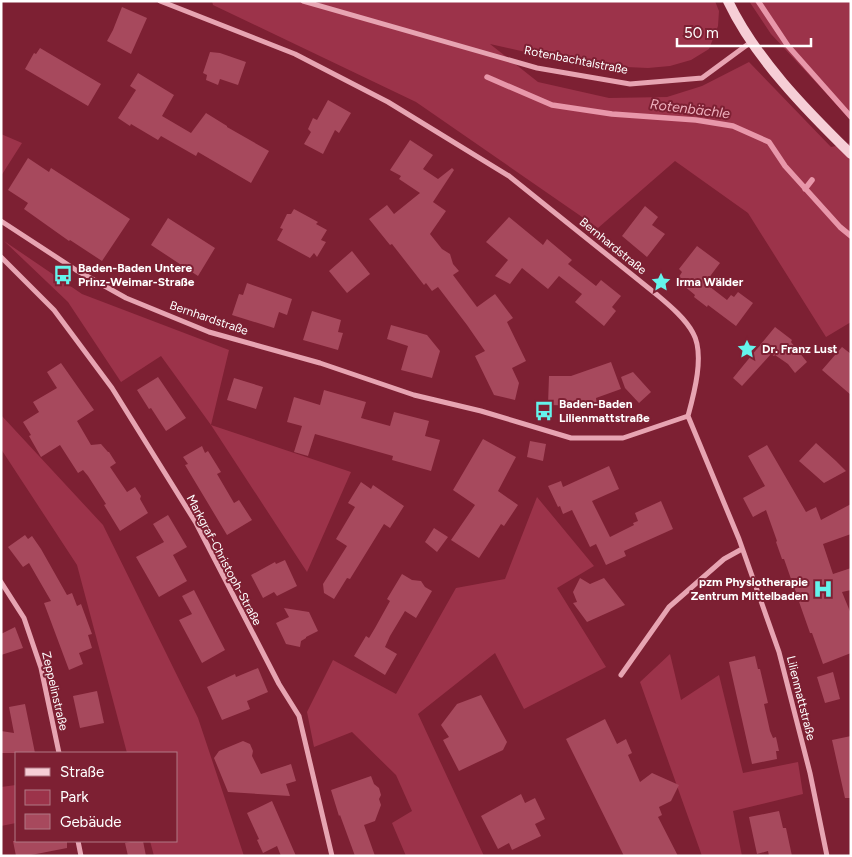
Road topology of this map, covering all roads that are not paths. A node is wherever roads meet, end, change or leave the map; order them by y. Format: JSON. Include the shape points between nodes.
{"nodes":[{"id":1,"x":160,"y":1,"type":"edge"},
{"id":2,"x":303,"y":1,"type":"edge"},
{"id":3,"x":728,"y":1,"type":"edge"},
{"id":4,"x":751,"y":42,"type":"junction"},
{"id":5,"x":851,"y":154,"type":"edge"},
{"id":6,"x":1,"y":221,"type":"edge"},
{"id":7,"x":1,"y":257,"type":"edge"},
{"id":8,"x":688,"y":416,"type":"junction"},
{"id":9,"x":742,"y":549,"type":"junction"},
{"id":10,"x":1,"y":582,"type":"edge"},
{"id":11,"x":621,"y":675,"type":"dead end"},
{"id":12,"x":59,"y":752,"type":"edge"},
{"id":13,"x":78,"y":842,"type":"edge"},
{"id":14,"x":81,"y":856,"type":"edge"},
{"id":15,"x":332,"y":856,"type":"edge"},
{"id":16,"x":827,"y":856,"type":"edge"}],
"edges":[{"from":1,"to":8,"type":"street","name":"Bernhardstraße","via":[[295,54],[388,102],[509,176],[656,294],[694,333],[698,372]]},
{"from":2,"to":4,"type":"street","name":"Rotenbachtalstraße","via":[[537,68],[630,84],[702,78]]},
{"from":3,"to":4,"type":"main road"},
{"from":4,"to":5,"type":"main road"},
{"from":6,"to":8,"type":"street","name":"Bernhardstraße","via":[[126,298],[209,332],[414,394],[481,410],[571,438],[623,438]]},
{"from":7,"to":15,"type":"street","name":"Markgraf-Christoph-Straße","via":[[54,310],[106,380],[196,524],[299,716]]},
{"from":8,"to":9,"type":"street","name":"Lilienmattstraße"},
{"from":9,"to":11,"type":"street","via":[[724,558],[670,607]]},
{"from":9,"to":16,"type":"street","name":"Lilienmattstraße","via":[[780,652]]},
{"from":10,"to":12,"type":"street","name":"Zeppelinstraße","via":[[24,618],[41,668]]},
{"from":13,"to":14,"type":"street"}]}
